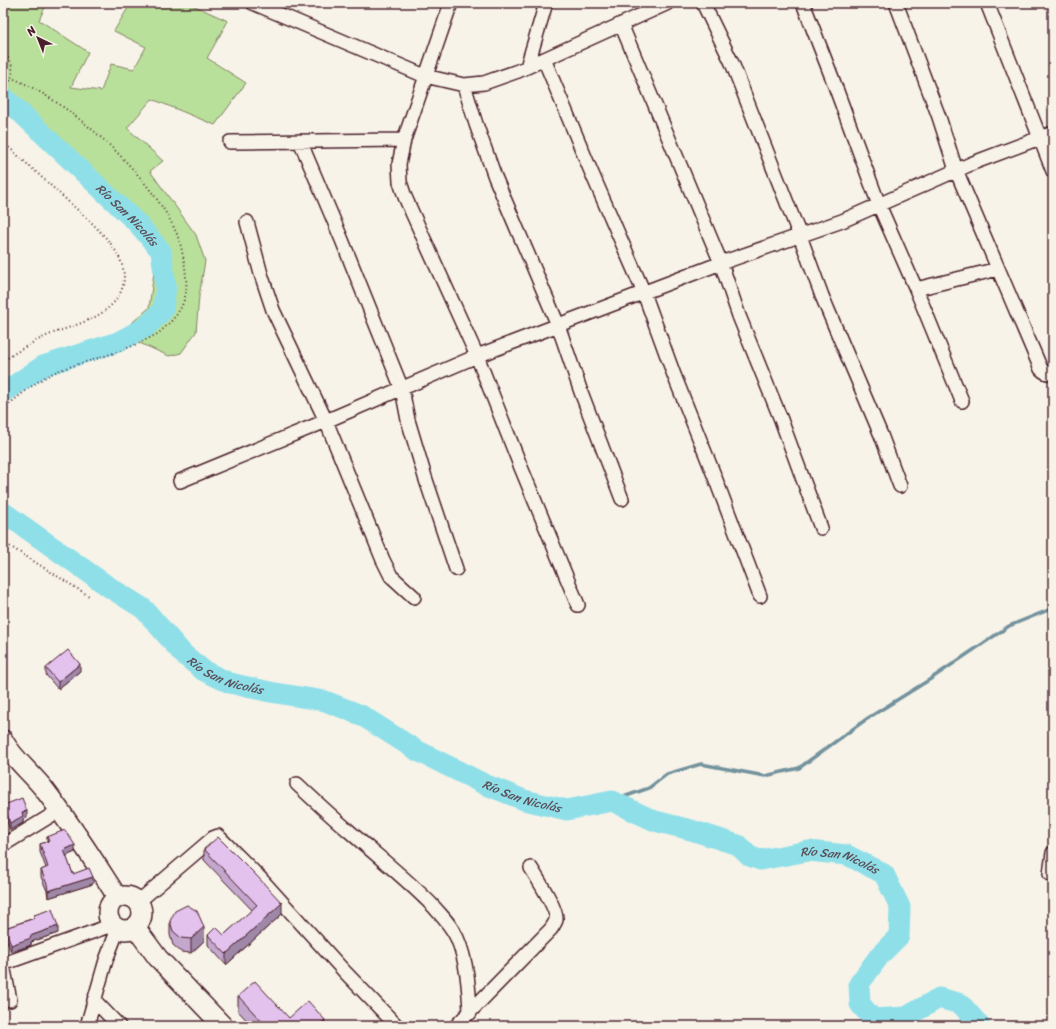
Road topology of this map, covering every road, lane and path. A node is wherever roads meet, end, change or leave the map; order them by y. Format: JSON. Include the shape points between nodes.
{"nodes":[{"id":1,"x":253,"y":3,"type":"edge"},
{"id":2,"x":451,"y":3,"type":"edge"},
{"id":3,"x":546,"y":3,"type":"edge"},
{"id":4,"x":668,"y":3,"type":"edge"},
{"id":5,"x":703,"y":3,"type":"edge"},
{"id":6,"x":803,"y":3,"type":"edge"},
{"id":7,"x":896,"y":3,"type":"edge"},
{"id":8,"x":987,"y":3,"type":"edge"},
{"id":9,"x":622,"y":24,"type":"junction"},
{"id":10,"x":3,"y":51,"type":"edge"},
{"id":11,"x":544,"y":59,"type":"junction"},
{"id":12,"x":527,"y":67,"type":"junction"},
{"id":13,"x":425,"y":76,"type":"junction"},
{"id":14,"x":12,"y":78,"type":"junction"},
{"id":15,"x":464,"y":85,"type":"junction"},
{"id":16,"x":3,"y":92,"type":"edge"},
{"id":17,"x":1053,"y":133,"type":"edge"},
{"id":18,"x":1040,"y":138,"type":"junction"},
{"id":19,"x":404,"y":140,"type":"junction"},
{"id":20,"x":300,"y":141,"type":"junction"},
{"id":21,"x":3,"y":142,"type":"edge"},
{"id":22,"x":230,"y":142,"type":"dead end"},
{"id":23,"x":956,"y":170,"type":"junction"},
{"id":24,"x":1053,"y":171,"type":"edge"},
{"id":25,"x":879,"y":205,"type":"junction"},
{"id":26,"x":247,"y":222,"type":"dead end"},
{"id":27,"x":800,"y":236,"type":"junction"},
{"id":28,"x":721,"y":263,"type":"junction"},
{"id":29,"x":998,"y":269,"type":"junction"},
{"id":30,"x":916,"y":289,"type":"junction"},
{"id":31,"x":644,"y":292,"type":"junction"},
{"id":32,"x":558,"y":325,"type":"junction"},
{"id":33,"x":478,"y":356,"type":"junction"},
{"id":34,"x":3,"y":361,"type":"edge"},
{"id":35,"x":1053,"y":373,"type":"edge"},
{"id":36,"x":402,"y":389,"type":"junction"},
{"id":37,"x":962,"y":402,"type":"dead end"},
{"id":38,"x":3,"y":409,"type":"edge"},
{"id":39,"x":326,"y":421,"type":"junction"},
{"id":40,"x":180,"y":481,"type":"dead end"},
{"id":41,"x":900,"y":486,"type":"dead end"},
{"id":42,"x":622,"y":498,"type":"dead end"},
{"id":43,"x":821,"y":528,"type":"dead end"},
{"id":44,"x":3,"y":542,"type":"edge"},
{"id":45,"x":456,"y":569,"type":"dead end"},
{"id":46,"x":89,"y":596,"type":"dead end"},
{"id":47,"x":760,"y":596,"type":"dead end"},
{"id":48,"x":414,"y":597,"type":"dead end"},
{"id":49,"x":578,"y":605,"type":"dead end"},
{"id":50,"x":4,"y":742,"type":"edge"},
{"id":51,"x":297,"y":784,"type":"dead end"},
{"id":52,"x":60,"y":810,"type":"junction"},
{"id":53,"x":3,"y":845,"type":"edge"},
{"id":54,"x":1053,"y":853,"type":"edge"},
{"id":55,"x":531,"y":868,"type":"dead end"},
{"id":56,"x":1050,"y":874,"type":"dead end"},
{"id":57,"x":118,"y":898,"type":"junction"},
{"id":58,"x":138,"y":902,"type":"junction"},
{"id":59,"x":122,"y":927,"type":"junction"},
{"id":60,"x":3,"y":965,"type":"edge"},
{"id":61,"x":10,"y":1000,"type":"dead end"},
{"id":62,"x":94,"y":1000,"type":"junction"},
{"id":63,"x":470,"y":1013,"type":"junction"},
{"id":64,"x":87,"y":1026,"type":"edge"},
{"id":65,"x":119,"y":1026,"type":"edge"},
{"id":66,"x":223,"y":1026,"type":"edge"},
{"id":67,"x":397,"y":1026,"type":"edge"},
{"id":68,"x":456,"y":1026,"type":"edge"}],
"edges":[{"from":1,"to":13,"type":"street"},
{"from":2,"to":13,"type":"street"},
{"from":3,"to":12,"type":"street"},
{"from":4,"to":9,"type":"street"},
{"from":5,"to":27,"type":"street","via":[[732,63]]},
{"from":6,"to":25,"type":"street"},
{"from":7,"to":23,"type":"street"},
{"from":8,"to":18,"type":"street"},
{"from":9,"to":11,"type":"street"},
{"from":9,"to":28,"type":"street"},
{"from":10,"to":14,"type":"path","via":[[12,64]]},
{"from":11,"to":12,"type":"street"},
{"from":11,"to":31,"type":"street"},
{"from":12,"to":15,"type":"street","via":[[484,83]]},
{"from":13,"to":15,"type":"street"},
{"from":13,"to":19,"type":"street"},
{"from":14,"to":16,"type":"path"},
{"from":14,"to":38,"type":"path","via":[[37,89],[76,116],[117,152],[147,185],[177,233],[187,281],[184,300],[177,316],[160,333],[86,363],[62,369],[40,380]]},
{"from":15,"to":32,"type":"street","via":[[496,177]]},
{"from":17,"to":18,"type":"street"},
{"from":18,"to":23,"type":"street"},
{"from":18,"to":24,"type":"street"},
{"from":19,"to":20,"type":"street"},
{"from":19,"to":33,"type":"street","via":[[399,164],[400,182],[405,197]]},
{"from":20,"to":22,"type":"street"},
{"from":20,"to":36,"type":"street"},
{"from":21,"to":34,"type":"path","via":[[104,236],[121,262],[124,284],[119,295],[101,313],[24,347]]},
{"from":23,"to":25,"type":"street"},
{"from":23,"to":29,"type":"street"},
{"from":25,"to":27,"type":"street"},
{"from":25,"to":30,"type":"street"},
{"from":26,"to":39,"type":"street","via":[[273,310]]},
{"from":27,"to":28,"type":"street"},
{"from":27,"to":41,"type":"street"},
{"from":28,"to":31,"type":"street"},
{"from":28,"to":43,"type":"street"},
{"from":29,"to":30,"type":"street"},
{"from":29,"to":35,"type":"street","via":[[1041,369],[1049,374]]},
{"from":30,"to":37,"type":"street"},
{"from":31,"to":32,"type":"street"},
{"from":31,"to":47,"type":"street"},
{"from":32,"to":33,"type":"street"},
{"from":32,"to":42,"type":"street","via":[[580,392]]},
{"from":33,"to":36,"type":"street"},
{"from":33,"to":49,"type":"street"},
{"from":36,"to":39,"type":"street"},
{"from":36,"to":45,"type":"street","via":[[415,442]]},
{"from":39,"to":40,"type":"street"},
{"from":39,"to":48,"type":"street","via":[[391,576]]},
{"from":44,"to":46,"type":"path"},
{"from":50,"to":52,"type":"street"},
{"from":51,"to":63,"type":"street","via":[[446,919],[457,937],[462,952]]},
{"from":52,"to":53,"type":"street"},
{"from":52,"to":57,"type":"street"},
{"from":54,"to":56,"type":"street"},
{"from":55,"to":63,"type":"street","via":[[548,897],[556,921]]},
{"from":57,"to":58,"type":"street","via":[[129,897]]},
{"from":57,"to":59,"type":"street","via":[[108,910],[110,920]]},
{"from":58,"to":59,"type":"street","via":[[142,913],[138,923]]},
{"from":58,"to":67,"type":"street","via":[[218,836]]},
{"from":59,"to":60,"type":"street"},
{"from":59,"to":62,"type":"street","via":[[106,960]]},
{"from":59,"to":66,"type":"street","via":[[158,958]]},
{"from":60,"to":61,"type":"street"},
{"from":62,"to":64,"type":"street"},
{"from":62,"to":65,"type":"street"},
{"from":63,"to":68,"type":"street"}]}
